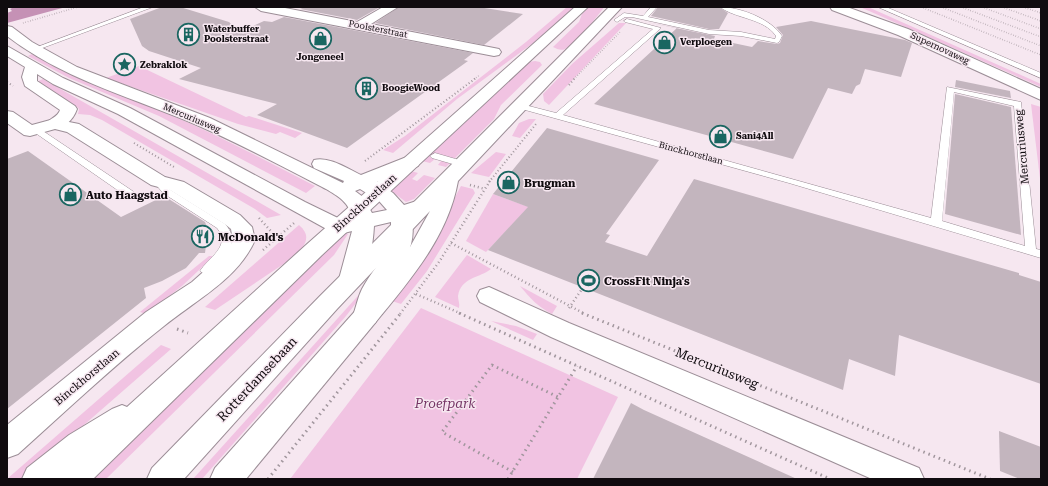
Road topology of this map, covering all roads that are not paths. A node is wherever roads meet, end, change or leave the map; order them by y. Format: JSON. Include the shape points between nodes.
{"nodes":[{"id":1,"x":150,"y":7,"type":"edge"},
{"id":2,"x":261,"y":7,"type":"edge"},
{"id":3,"x":392,"y":7,"type":"edge"},
{"id":4,"x":582,"y":7,"type":"edge"},
{"id":5,"x":616,"y":7,"type":"edge"},
{"id":6,"x":654,"y":7,"type":"edge"},
{"id":7,"x":723,"y":7,"type":"edge"},
{"id":8,"x":836,"y":7,"type":"edge"},
{"id":9,"x":857,"y":7,"type":"edge"},
{"id":10,"x":881,"y":7,"type":"edge"},
{"id":11,"x":645,"y":17,"type":"junction"},
{"id":12,"x":611,"y":19,"type":"junction"},
{"id":13,"x":358,"y":26,"type":"junction"},
{"id":14,"x":7,"y":30,"type":"edge"},
{"id":15,"x":548,"y":38,"type":"junction"},
{"id":16,"x":7,"y":50,"type":"edge"},
{"id":17,"x":494,"y":52,"type":"dead end"},
{"id":18,"x":33,"y":58,"type":"junction"},
{"id":19,"x":547,"y":58,"type":"junction"},
{"id":20,"x":1041,"y":76,"type":"edge"},
{"id":21,"x":1041,"y":89,"type":"edge"},
{"id":22,"x":1041,"y":95,"type":"edge"},
{"id":23,"x":521,"y":106,"type":"junction"},
{"id":24,"x":7,"y":116,"type":"edge"},
{"id":25,"x":557,"y":116,"type":"junction"},
{"id":26,"x":54,"y":124,"type":"junction"},
{"id":27,"x":32,"y":130,"type":"junction"},
{"id":28,"x":264,"y":152,"type":"junction"},
{"id":29,"x":435,"y":156,"type":"dead end"},
{"id":30,"x":411,"y":162,"type":"junction"},
{"id":31,"x":733,"y":165,"type":"joint"},
{"id":32,"x":460,"y":176,"type":"junction"},
{"id":33,"x":359,"y":182,"type":"junction"},
{"id":34,"x":340,"y":190,"type":"junction"},
{"id":35,"x":378,"y":192,"type":"junction"},
{"id":36,"x":130,"y":194,"type":"dead end"},
{"id":37,"x":361,"y":215,"type":"junction"},
{"id":38,"x":401,"y":220,"type":"junction"},
{"id":39,"x":936,"y":224,"type":"junction"},
{"id":40,"x":340,"y":227,"type":"junction"},
{"id":41,"x":1036,"y":253,"type":"edge"},
{"id":42,"x":351,"y":280,"type":"junction"},
{"id":43,"x":489,"y":296,"type":"dead end"},
{"id":44,"x":366,"y":316,"type":"junction"},
{"id":45,"x":151,"y":403,"type":"junction"},
{"id":46,"x":7,"y":444,"type":"edge"},
{"id":47,"x":38,"y":479,"type":"edge"},
{"id":48,"x":70,"y":479,"type":"edge"},
{"id":49,"x":163,"y":479,"type":"edge"},
{"id":50,"x":226,"y":479,"type":"edge"},
{"id":51,"x":908,"y":479,"type":"edge"}],
"edges":[{"from":1,"to":18,"type":"lane"},
{"from":2,"to":13,"type":"main road","name":"Poolsterstraat"},
{"from":3,"to":13,"type":"main road"},
{"from":4,"to":15,"type":"main road","name":"Binckhorstlaan"},
{"from":5,"to":12,"type":"main road","name":"Binckhorstlaan"},
{"from":6,"to":11,"type":"lane"},
{"from":7,"to":11,"type":"lane","via":[[750,17],[776,31],[779,36],[777,41],[741,34],[709,32]]},
{"from":8,"to":22,"type":"main road","name":"Supernovaweg","via":[[903,32]]},
{"from":9,"to":21,"type":"main road","name":"Supernovaweg"},
{"from":10,"to":20,"type":"lane"},
{"from":11,"to":12,"type":"lane","via":[[626,15]]},
{"from":12,"to":19,"type":"main road","name":"Binckhorstlaan","via":[[569,56]]},
{"from":12,"to":25,"type":"lane","via":[[658,28]]},
{"from":13,"to":17,"type":"main road","name":"Poolsterstraat"},
{"from":14,"to":18,"type":"main road","name":"Mercuriusweg"},
{"from":15,"to":19,"type":"main road","name":"Binckhorstlaan"},
{"from":15,"to":19,"type":"main road"},
{"from":16,"to":18,"type":"main road","name":"Mercuriusweg"},
{"from":18,"to":26,"type":"main road","via":[[30,83],[69,109],[66,117]]},
{"from":18,"to":28,"type":"main road","name":"Mercuriusweg","via":[[85,75],[192,117]]},
{"from":18,"to":40,"type":"main road","name":"Mercuriusweg","via":[[58,81],[124,111]]},
{"from":19,"to":23,"type":"main road","name":"Binckhorstlaan"},
{"from":19,"to":30,"type":"main road","name":"Binckhorstlaan"},
{"from":23,"to":25,"type":"lane","name":"Binckhorstlaan"},
{"from":23,"to":32,"type":"main road","name":"Binckhorstlaan"},
{"from":24,"to":27,"type":"main road"},
{"from":25,"to":31,"type":"lane","name":"Binckhorstlaan"},
{"from":26,"to":27,"type":"main road"},
{"from":26,"to":46,"type":"main road","name":"Binckhorstlaan","via":[[73,128],[158,181],[177,186],[228,216],[241,227],[244,236],[242,246],[233,257],[200,288],[155,319]]},
{"from":27,"to":36,"type":"lane"},
{"from":28,"to":33,"type":"main road","via":[[297,153]]},
{"from":28,"to":34,"type":"main road","name":"Mercuriusweg"},
{"from":29,"to":32,"type":"lane"},
{"from":30,"to":33,"type":"main road"},
{"from":30,"to":35,"type":"main road","name":"Binckhorstlaan"},
{"from":31,"to":39,"type":"lane","name":"Mercuriusweg"},
{"from":32,"to":38,"type":"main road","name":"Binckhorstlaan"},
{"from":32,"to":44,"type":"main road","via":[[429,234],[402,273]]},
{"from":33,"to":34,"type":"main road"},
{"from":33,"to":35,"type":"main road"},
{"from":34,"to":37,"type":"main road","name":"Mercuriusweg","via":[[351,197]]},
{"from":35,"to":37,"type":"main road","name":"Binckhorstlaan"},
{"from":35,"to":38,"type":"main road","via":[[389,199]]},
{"from":37,"to":38,"type":"main road"},
{"from":37,"to":40,"type":"main road"},
{"from":37,"to":42,"type":"main road"},
{"from":38,"to":42,"type":"main road","name":"Binckhorstlaan"},
{"from":38,"to":44,"type":"main road","via":[[397,253],[374,290]]},
{"from":39,"to":41,"type":"lane","name":"Mercuriusweg"},
{"from":39,"to":41,"type":"lane","name":"Mercuriusweg","via":[[950,89],[1018,104]]},
{"from":40,"to":45,"type":"main road","name":"Binckhorstlaan"},
{"from":42,"to":49,"type":"main road","name":"Rotterdamsebaan"},
{"from":43,"to":51,"type":"main road","via":[[560,330]]},
{"from":44,"to":50,"type":"main road"},
{"from":45,"to":47,"type":"main road","via":[[95,434]]},
{"from":45,"to":48,"type":"main road"}]}
